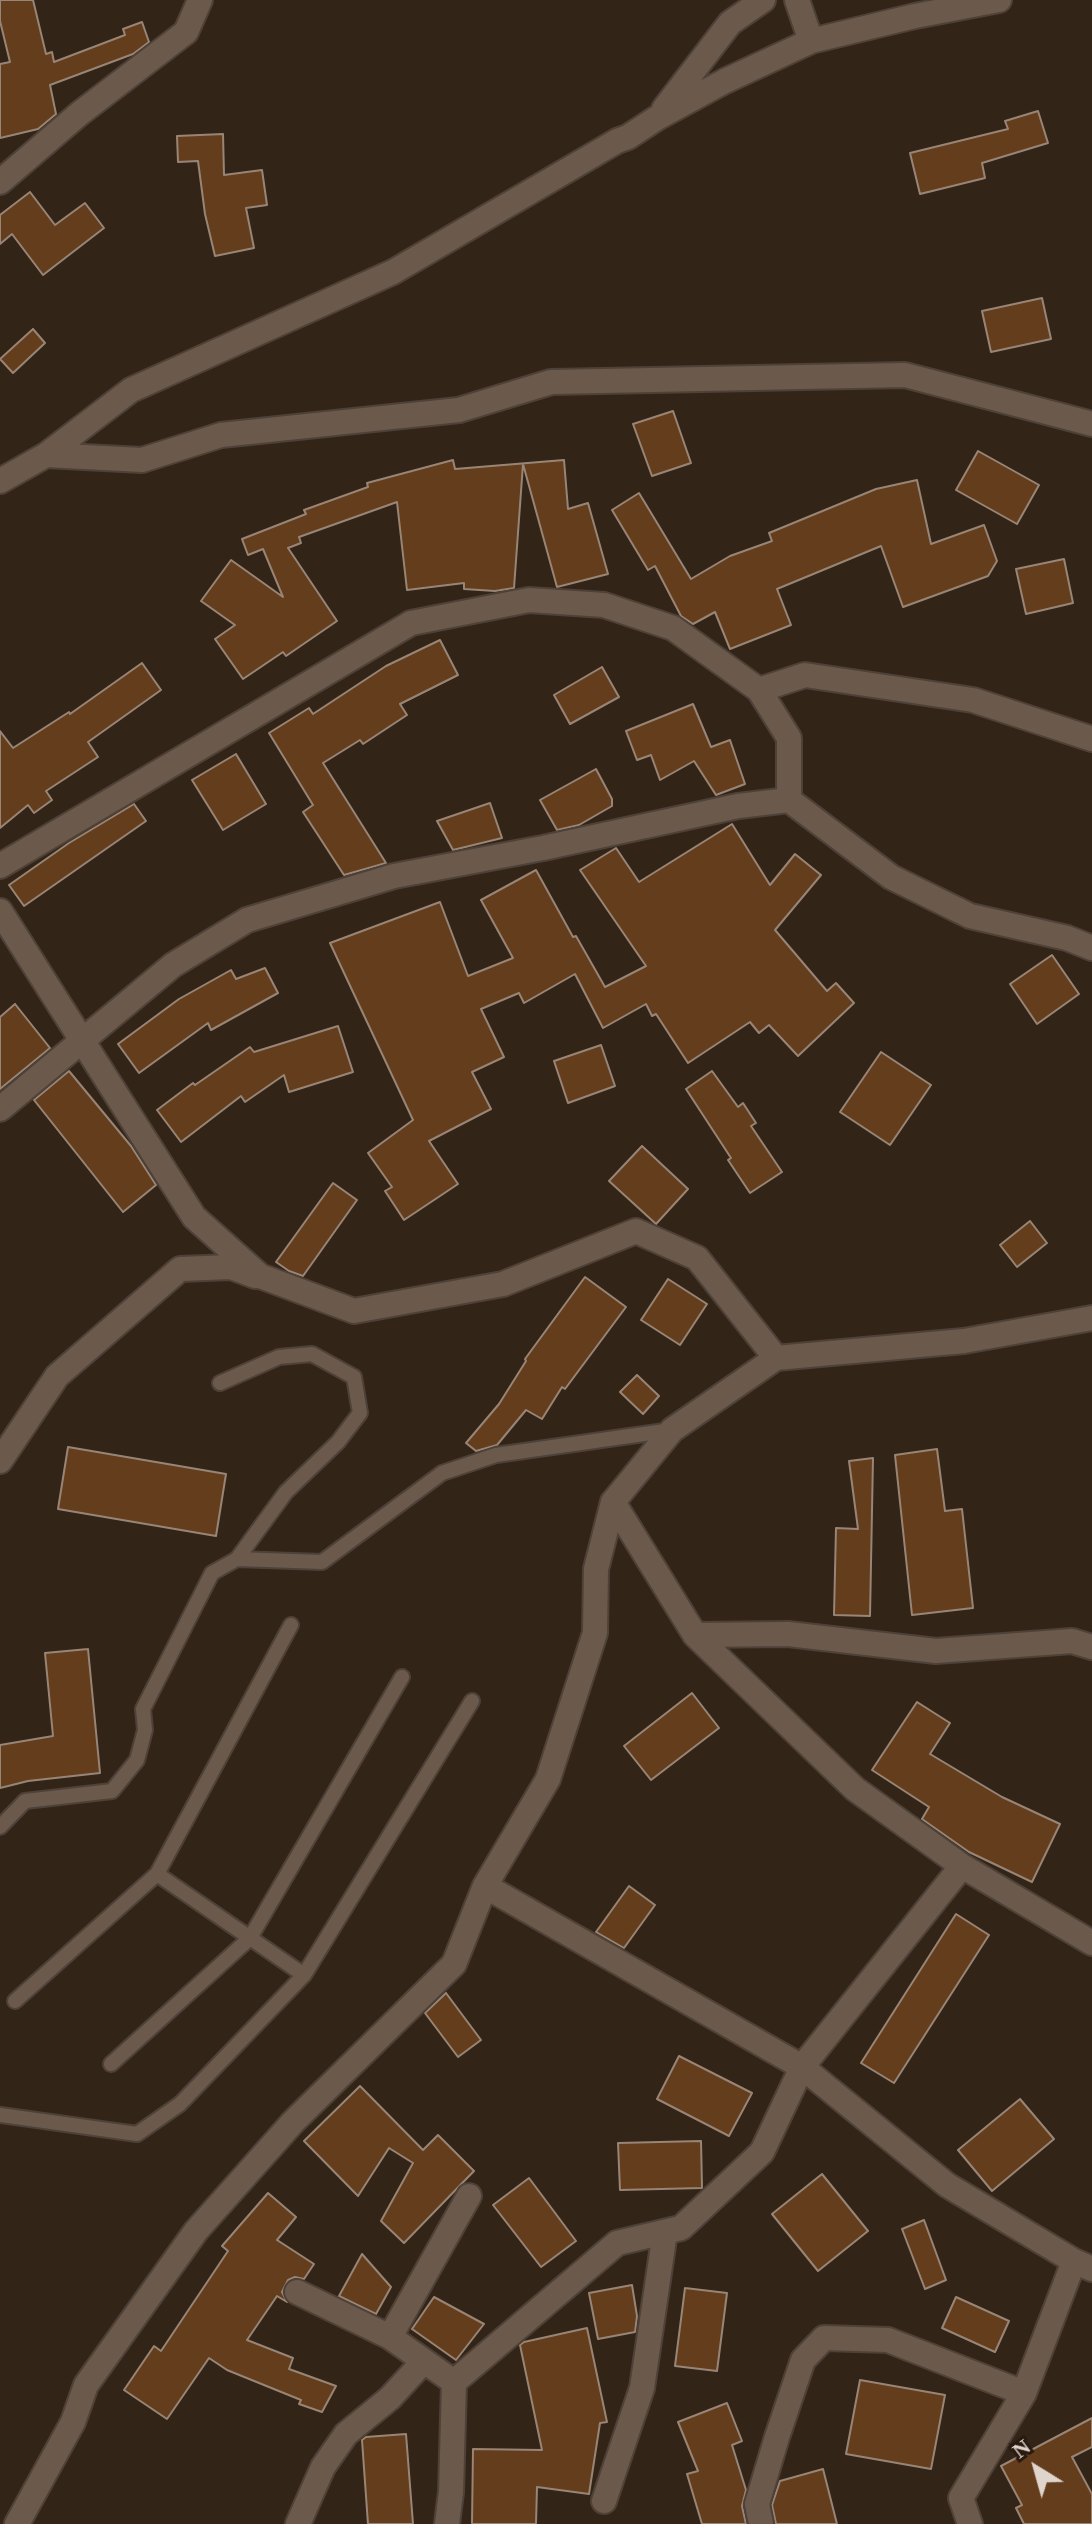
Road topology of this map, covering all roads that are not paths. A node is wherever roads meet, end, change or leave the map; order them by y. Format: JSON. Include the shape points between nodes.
{"nodes":[{"id":1,"x":200,"y":0,"type":"edge"},
{"id":2,"x":763,"y":0,"type":"edge"},
{"id":3,"x":797,"y":0,"type":"edge"},
{"id":4,"x":999,"y":0,"type":"edge"},
{"id":5,"x":811,"y":41,"type":"junction"},
{"id":6,"x":657,"y":118,"type":"junction"},
{"id":7,"x":0,"y":182,"type":"edge"},
{"id":8,"x":1092,"y":424,"type":"edge"},
{"id":9,"x":46,"y":455,"type":"junction"},
{"id":10,"x":0,"y":481,"type":"edge"},
{"id":11,"x":759,"y":690,"type":"junction"},
{"id":12,"x":1092,"y":739,"type":"edge"},
{"id":13,"x":789,"y":800,"type":"junction"},
{"id":14,"x":0,"y":866,"type":"edge"},
{"id":15,"x":0,"y":911,"type":"edge"},
{"id":16,"x":1092,"y":948,"type":"edge"},
{"id":17,"x":83,"y":1041,"type":"junction"},
{"id":18,"x":0,"y":1109,"type":"edge"},
{"id":19,"x":354,"y":1311,"type":"junction"},
{"id":20,"x":1092,"y":1318,"type":"edge"},
{"id":21,"x":776,"y":1358,"type":"junction"},
{"id":22,"x":220,"y":1383,"type":"dead end"},
{"id":23,"x":672,"y":1430,"type":"junction"},
{"id":24,"x":1,"y":1458,"type":"edge"},
{"id":25,"x":613,"y":1502,"type":"junction"},
{"id":26,"x":237,"y":1559,"type":"junction"},
{"id":27,"x":291,"y":1625,"type":"dead end"},
{"id":28,"x":695,"y":1635,"type":"junction"},
{"id":29,"x":1092,"y":1647,"type":"edge"},
{"id":30,"x":402,"y":1677,"type":"dead end"},
{"id":31,"x":472,"y":1701,"type":"dead end"},
{"id":32,"x":0,"y":1827,"type":"edge"},
{"id":33,"x":962,"y":1866,"type":"junction"},
{"id":34,"x":157,"y":1874,"type":"junction"},
{"id":35,"x":485,"y":1886,"type":"junction"},
{"id":36,"x":250,"y":1938,"type":"junction"},
{"id":37,"x":1092,"y":1943,"type":"edge"},
{"id":38,"x":304,"y":1975,"type":"junction"},
{"id":39,"x":15,"y":2001,"type":"dead end"},
{"id":40,"x":111,"y":2064,"type":"dead end"},
{"id":41,"x":802,"y":2067,"type":"junction"},
{"id":42,"x":0,"y":2115,"type":"edge"},
{"id":43,"x":469,"y":2196,"type":"dead end"},
{"id":44,"x":665,"y":2232,"type":"junction"},
{"id":45,"x":1083,"y":2265,"type":"edge"},
{"id":46,"x":297,"y":2292,"type":"dead end"},
{"id":47,"x":390,"y":2337,"type":"junction"},
{"id":48,"x":424,"y":2361,"type":"junction"},
{"id":49,"x":454,"y":2382,"type":"junction"},
{"id":50,"x":1024,"y":2393,"type":"junction"},
{"id":51,"x":604,"y":2501,"type":"dead end"},
{"id":52,"x":17,"y":2524,"type":"edge"},
{"id":53,"x":298,"y":2524,"type":"edge"},
{"id":54,"x":447,"y":2524,"type":"edge"},
{"id":55,"x":761,"y":2524,"type":"edge"},
{"id":56,"x":970,"y":2524,"type":"edge"}],
"edges":[{"from":1,"to":7,"type":"street","via":[[186,32]]},
{"from":2,"to":6,"type":"street","via":[[730,23]]},
{"from":3,"to":5,"type":"street"},
{"from":4,"to":5,"type":"street"},
{"from":5,"to":6,"type":"street"},
{"from":6,"to":9,"type":"street","via":[[393,272],[131,390]]},
{"from":8,"to":9,"type":"street","via":[[905,375],[551,382],[459,410],[221,435],[142,460]]},
{"from":9,"to":10,"type":"street"},
{"from":11,"to":12,"type":"street","via":[[805,675],[973,700]]},
{"from":11,"to":13,"type":"street","via":[[789,738]]},
{"from":11,"to":14,"type":"street","via":[[673,628],[604,605],[529,600],[411,623]]},
{"from":13,"to":16,"type":"street","via":[[891,877],[970,916]]},
{"from":13,"to":17,"type":"street","via":[[394,876],[247,920],[173,965]]},
{"from":15,"to":17,"type":"street"},
{"from":17,"to":18,"type":"street"},
{"from":17,"to":19,"type":"street","via":[[194,1217],[260,1276]]},
{"from":19,"to":21,"type":"street","via":[[503,1284],[636,1231],[697,1258]]},
{"from":19,"to":24,"type":"street","via":[[231,1267],[180,1269],[57,1376]]},
{"from":20,"to":21,"type":"street","via":[[964,1341]]},
{"from":21,"to":23,"type":"street"},
{"from":22,"to":26,"type":"lane","via":[[279,1357],[312,1354],[354,1377],[360,1413],[286,1492]]},
{"from":23,"to":25,"type":"street"},
{"from":23,"to":26,"type":"lane","via":[[496,1455],[442,1473],[322,1562]]},
{"from":25,"to":28,"type":"street"},
{"from":25,"to":35,"type":"street","via":[[596,1569],[595,1633],[548,1779]]},
{"from":26,"to":32,"type":"lane","via":[[212,1573],[143,1709],[145,1730],[137,1760],[112,1791],[25,1801]]},
{"from":27,"to":34,"type":"lane"},
{"from":28,"to":29,"type":"street","via":[[788,1634],[936,1651],[1072,1641]]},
{"from":28,"to":33,"type":"street","via":[[855,1789]]},
{"from":30,"to":36,"type":"lane"},
{"from":31,"to":38,"type":"lane"},
{"from":33,"to":37,"type":"street"},
{"from":33,"to":41,"type":"street"},
{"from":34,"to":36,"type":"lane"},
{"from":34,"to":39,"type":"lane"},
{"from":35,"to":41,"type":"street"},
{"from":35,"to":52,"type":"street","via":[[454,1964],[293,2122],[196,2231],[86,2385],[73,2422]]},
{"from":36,"to":38,"type":"lane"},
{"from":36,"to":40,"type":"lane"},
{"from":38,"to":42,"type":"lane","via":[[180,2104],[137,2134]]},
{"from":41,"to":44,"type":"street","via":[[762,2152],[681,2228]]},
{"from":41,"to":45,"type":"street","via":[[947,2185]]},
{"from":43,"to":47,"type":"street"},
{"from":44,"to":49,"type":"street","via":[[617,2243]]},
{"from":44,"to":51,"type":"street","via":[[642,2388]]},
{"from":45,"to":50,"type":"street"},
{"from":46,"to":47,"type":"street"},
{"from":47,"to":48,"type":"street"},
{"from":48,"to":49,"type":"street"},
{"from":48,"to":53,"type":"street","via":[[346,2434],[323,2467]]},
{"from":49,"to":54,"type":"street"},
{"from":50,"to":55,"type":"street","via":[[888,2340],[824,2338],[803,2360],[757,2504]]},
{"from":50,"to":56,"type":"street","via":[[961,2498]]}]}
